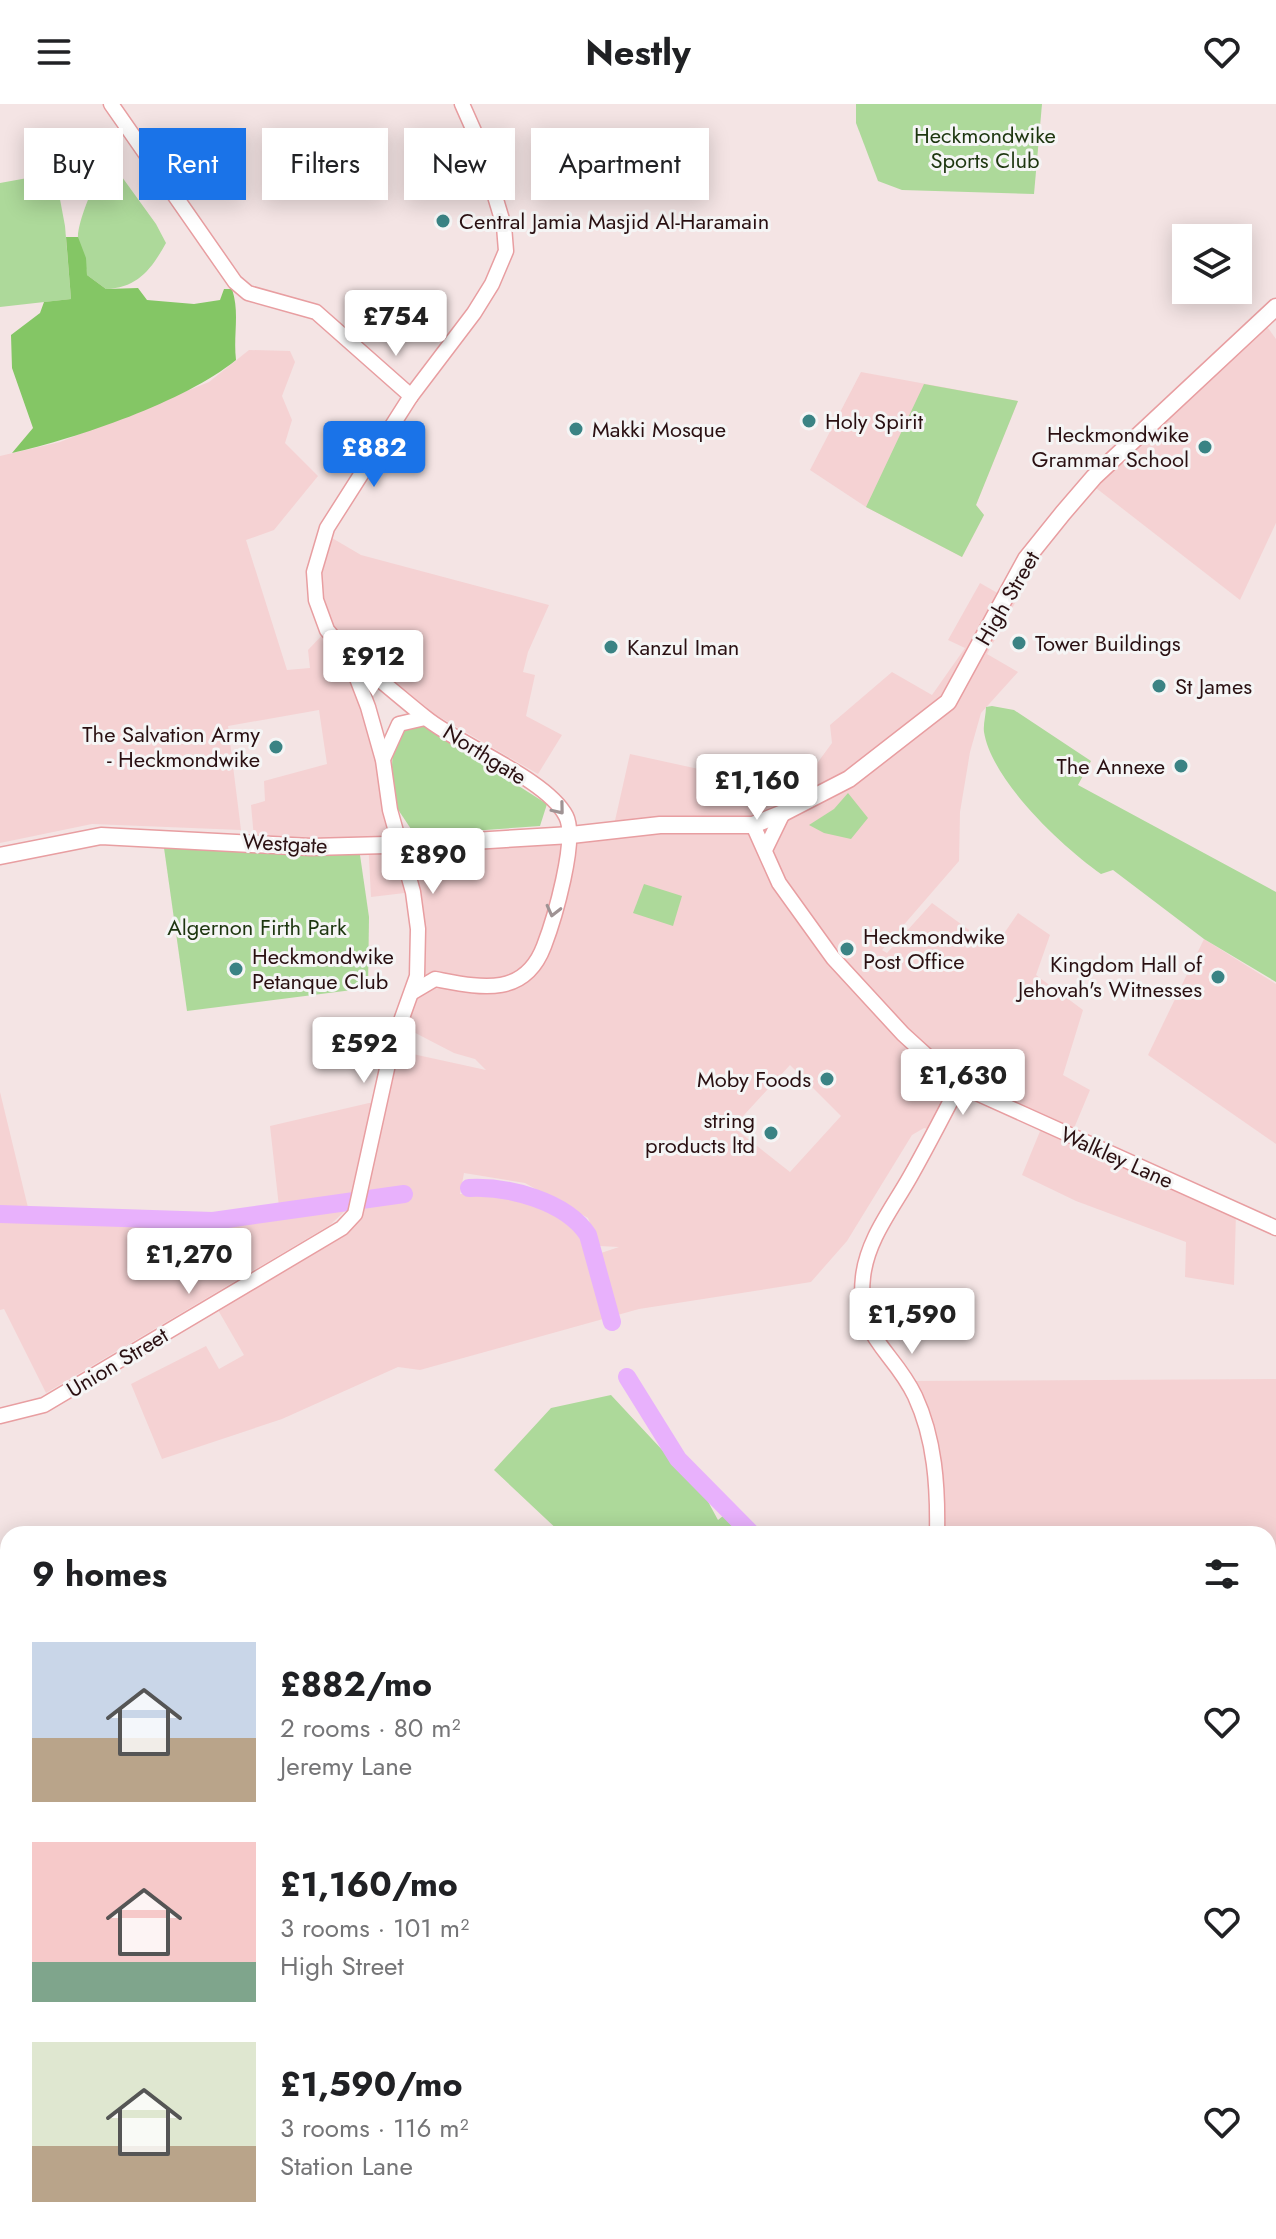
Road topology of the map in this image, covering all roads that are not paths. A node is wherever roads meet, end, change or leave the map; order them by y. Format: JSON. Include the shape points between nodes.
{"nodes":[{"id":1,"x":111,"y":104,"type":"edge"},
{"id":2,"x":462,"y":104,"type":"edge"},
{"id":3,"x":1276,"y":307,"type":"edge"},
{"id":4,"x":411,"y":396,"type":"junction"},
{"id":5,"x":348,"y":655,"type":"junction"},
{"id":6,"x":425,"y":718,"type":"junction"},
{"id":7,"x":383,"y":760,"type":"junction"},
{"id":8,"x":783,"y":813,"type":"junction"},
{"id":9,"x":753,"y":825,"type":"junction"},
{"id":10,"x":571,"y":835,"type":"junction"},
{"id":11,"x":402,"y":844,"type":"junction"},
{"id":12,"x":765,"y":850,"type":"junction"},
{"id":13,"x":0,"y":856,"type":"edge"},
{"id":14,"x":418,"y":954,"type":"junction"},
{"id":15,"x":442,"y":980,"type":"junction"},
{"id":16,"x":413,"y":992,"type":"junction"},
{"id":17,"x":959,"y":1085,"type":"junction"},
{"id":18,"x":1276,"y":1228,"type":"edge"},
{"id":19,"x":0,"y":1416,"type":"edge"},
{"id":20,"x":937,"y":1526,"type":"edge"}],
"edges":[{"from":1,"to":4,"type":"main road","via":[[235,282],[248,293],[297,304],[322,318]]},
{"from":2,"to":4,"type":"main road","via":[[504,226],[506,251],[492,284]]},
{"from":3,"to":8,"type":"main road","name":"High Street","via":[[1094,477],[1063,513],[1026,559],[948,702],[849,779]]},
{"from":4,"to":5,"type":"main road","via":[[327,528],[314,572],[316,600],[327,630]]},
{"from":5,"to":6,"type":"main road","name":"Northgate"},
{"from":5,"to":7,"type":"main road","name":"Union Street"},
{"from":6,"to":7,"type":"main road","via":[[399,724]]},
{"from":6,"to":10,"type":"main road","name":"Northgate","one_way":true,"via":[[538,788],[566,816]]},
{"from":7,"to":11,"type":"main road","name":"Union Street","via":[[390,810]]},
{"from":8,"to":9,"type":"main road","name":"High Street"},
{"from":8,"to":12,"type":"main road"},
{"from":9,"to":10,"type":"main road","name":"Westgate","via":[[660,825]]},
{"from":9,"to":12,"type":"main road","name":"Walkley Lane"},
{"from":10,"to":11,"type":"main road","name":"Westgate"},
{"from":10,"to":15,"type":"main road","one_way":true,"via":[[546,943],[530,971],[507,984],[482,988]]},
{"from":11,"to":13,"type":"main road","name":"Westgate","via":[[311,847],[101,836]]},
{"from":11,"to":14,"type":"main road","name":"Union Street"},
{"from":12,"to":17,"type":"main road","name":"Walkley Lane","via":[[805,923],[903,1034]]},
{"from":14,"to":15,"type":"main road"},
{"from":14,"to":16,"type":"main road","name":"Union Street"},
{"from":15,"to":16,"type":"main road"},
{"from":16,"to":19,"type":"main road","name":"Union Street","via":[[392,1046],[362,1192],[355,1214],[342,1228],[44,1405]]},
{"from":17,"to":18,"type":"main road","name":"Walkley Lane"},
{"from":17,"to":20,"type":"main road","via":[[875,1236],[863,1275],[863,1312],[872,1337],[916,1398],[935,1466]]}]}
